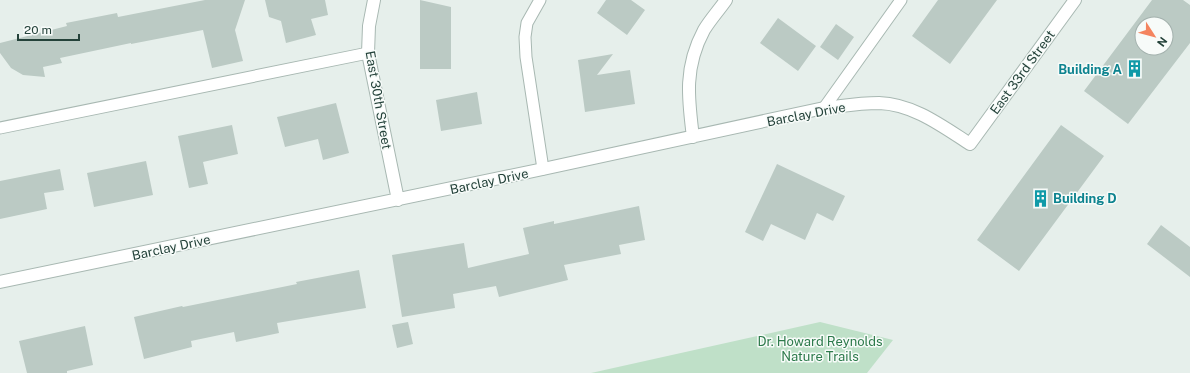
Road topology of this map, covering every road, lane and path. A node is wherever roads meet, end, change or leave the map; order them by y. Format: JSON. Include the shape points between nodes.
{"nodes":[{"id":1,"x":374,"y":0,"type":"edge"},
{"id":2,"x":540,"y":0,"type":"edge"},
{"id":3,"x":726,"y":0,"type":"edge"},
{"id":4,"x":901,"y":0,"type":"edge"},
{"id":5,"x":1075,"y":0,"type":"edge"},
{"id":6,"x":368,"y":53,"type":"junction"},
{"id":7,"x":824,"y":108,"type":"junction"},
{"id":8,"x":0,"y":128,"type":"edge"},
{"id":9,"x":693,"y":137,"type":"junction"},
{"id":10,"x":970,"y":144,"type":"joint"},
{"id":11,"x":543,"y":169,"type":"junction"},
{"id":12,"x":398,"y":200,"type":"junction"},
{"id":13,"x":0,"y":282,"type":"edge"}],
"edges":[{"from":1,"to":6,"type":"street","name":"East 30th Street","via":[[369,26]]},
{"from":2,"to":11,"type":"lane","via":[[527,23],[525,44]]},
{"from":3,"to":9,"type":"street","via":[[704,30],[689,73]]},
{"from":4,"to":7,"type":"lane"},
{"from":5,"to":10,"type":"street","name":"East 33rd Street"},
{"from":6,"to":8,"type":"lane"},
{"from":6,"to":12,"type":"street","name":"East 30th Street"},
{"from":7,"to":9,"type":"street","name":"Barclay Drive"},
{"from":7,"to":10,"type":"street","name":"Barclay Drive","via":[[861,103],[898,106],[936,122]]},
{"from":9,"to":11,"type":"street","name":"Barclay Drive"},
{"from":11,"to":12,"type":"street","name":"Barclay Drive"},
{"from":12,"to":13,"type":"street","name":"Barclay Drive"}]}
